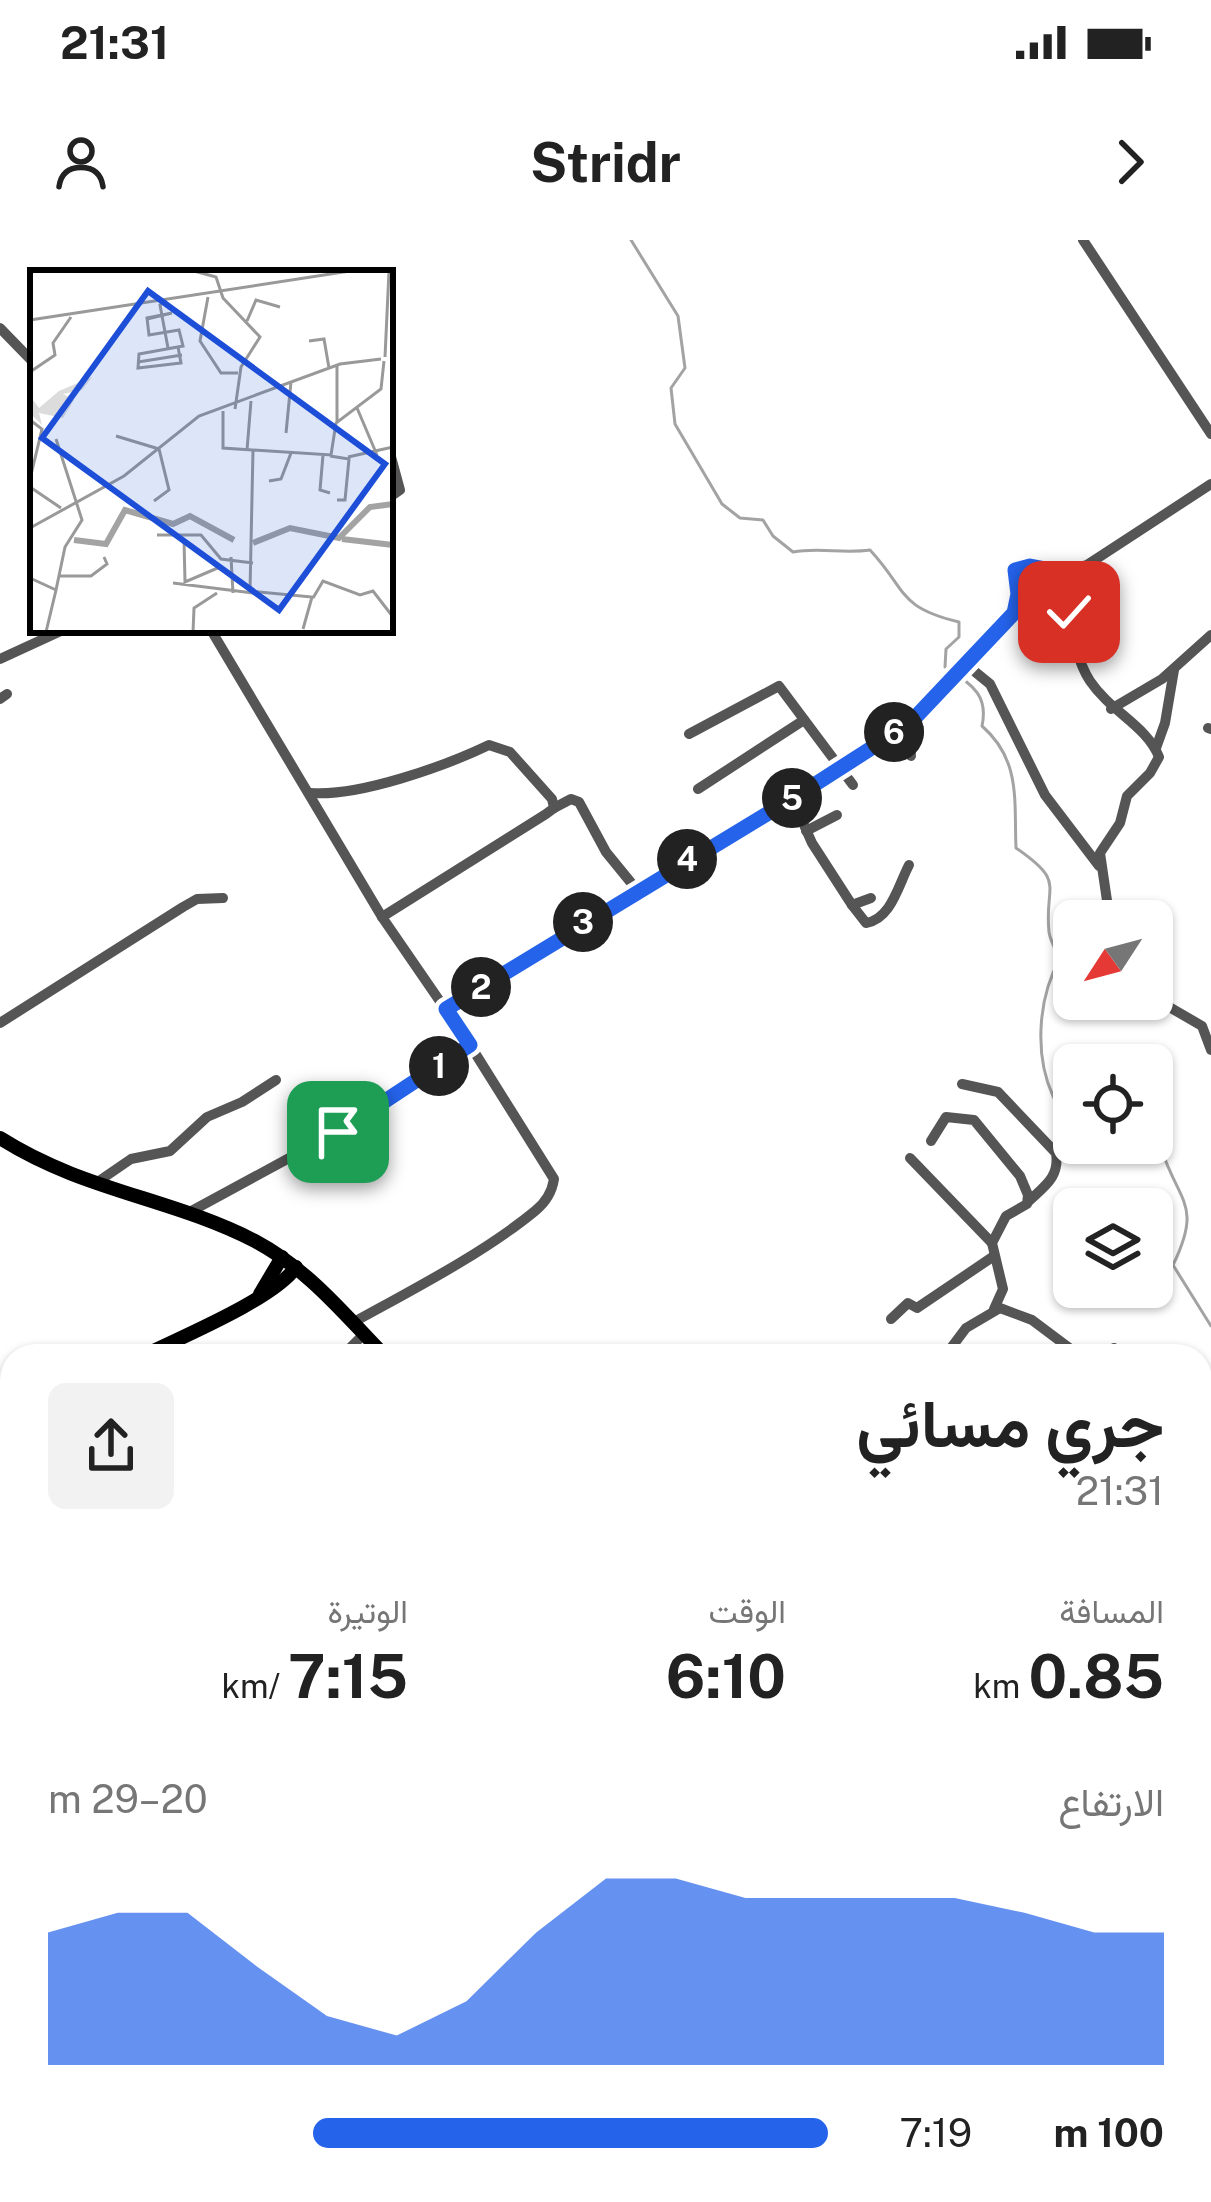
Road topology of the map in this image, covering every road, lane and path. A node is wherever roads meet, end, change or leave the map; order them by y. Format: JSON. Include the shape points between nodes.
{"nodes":[{"id":1,"x":1083,"y":240,"type":"edge"},
{"id":2,"x":0,"y":328,"type":"edge"},
{"id":3,"x":30,"y":359,"type":"edge"},
{"id":4,"x":1211,"y":434,"type":"edge"},
{"id":5,"x":393,"y":464,"type":"edge"},
{"id":6,"x":1211,"y":484,"type":"edge"},
{"id":7,"x":393,"y":495,"type":"edge"},
{"id":8,"x":1057,"y":571,"type":"junction"},
{"id":9,"x":56,"y":633,"type":"edge"},
{"id":10,"x":213,"y":633,"type":"edge"},
{"id":11,"x":1211,"y":634,"type":"edge"},
{"id":12,"x":0,"y":659,"type":"edge"},
{"id":13,"x":963,"y":662,"type":"junction"},
{"id":14,"x":1174,"y":667,"type":"junction"},
{"id":15,"x":1111,"y":709,"type":"junction"},
{"id":16,"x":918,"y":715,"type":"junction"},
{"id":17,"x":804,"y":720,"type":"junction"},
{"id":18,"x":689,"y":734,"type":"dead end"},
{"id":19,"x":1156,"y":748,"type":"junction"},
{"id":20,"x":911,"y":756,"type":"dead end"},
{"id":21,"x":838,"y":768,"type":"junction"},
{"id":22,"x":853,"y":785,"type":"dead end"},
{"id":23,"x":698,"y":789,"type":"dead end"},
{"id":24,"x":310,"y":793,"type":"junction"},
{"id":25,"x":792,"y":798,"type":"junction"},
{"id":26,"x":554,"y":808,"type":"junction"},
{"id":27,"x":838,"y":814,"type":"dead end"},
{"id":28,"x":806,"y":831,"type":"junction"},
{"id":29,"x":909,"y":865,"type":"dead end"},
{"id":30,"x":1100,"y":866,"type":"junction"},
{"id":31,"x":638,"y":890,"type":"junction"},
{"id":32,"x":223,"y":898,"type":"dead end"},
{"id":33,"x":871,"y":898,"type":"dead end"},
{"id":34,"x":1106,"y":900,"type":"edge"},
{"id":35,"x":852,"y":905,"type":"junction"},
{"id":36,"x":382,"y":916,"type":"junction"},
{"id":37,"x":1173,"y":1008,"type":"edge"},
{"id":38,"x":446,"y":1009,"type":"junction"},
{"id":39,"x":0,"y":1023,"type":"edge"},
{"id":40,"x":1208,"y":1030,"type":"edge"},
{"id":41,"x":470,"y":1045,"type":"junction"},
{"id":42,"x":1211,"y":1050,"type":"edge"},
{"id":43,"x":276,"y":1080,"type":"dead end"},
{"id":44,"x":962,"y":1084,"type":"dead end"},
{"id":45,"x":0,"y":1138,"type":"edge"},
{"id":46,"x":932,"y":1141,"type":"dead end"},
{"id":47,"x":910,"y":1158,"type":"dead end"},
{"id":48,"x":93,"y":1185,"type":"junction"},
{"id":49,"x":1027,"y":1204,"type":"junction"},
{"id":50,"x":186,"y":1214,"type":"junction"},
{"id":51,"x":254,"y":1241,"type":"junction"},
{"id":52,"x":993,"y":1250,"type":"junction"},
{"id":53,"x":289,"y":1262,"type":"junction"},
{"id":54,"x":310,"y":1277,"type":"junction"},
{"id":55,"x":268,"y":1286,"type":"junction"},
{"id":56,"x":994,"y":1309,"type":"junction"},
{"id":57,"x":891,"y":1319,"type":"dead end"},
{"id":58,"x":359,"y":1328,"type":"junction"},
{"id":59,"x":164,"y":1344,"type":"edge"},
{"id":60,"x":349,"y":1344,"type":"edge"},
{"id":61,"x":374,"y":1344,"type":"edge"},
{"id":62,"x":954,"y":1344,"type":"edge"},
{"id":63,"x":1064,"y":1344,"type":"edge"}],
"edges":[{"from":1,"to":4,"type":"street"},
{"from":2,"to":3,"type":"street"},
{"from":5,"to":7,"type":"street","via":[[400,490]]},
{"from":6,"to":8,"type":"street","via":[[1087,565]]},
{"from":8,"to":13,"type":"street","via":[[1015,570],[1014,613]]},
{"from":8,"to":15,"type":"street","via":[[1086,676]]},
{"from":9,"to":12,"type":"street"},
{"from":10,"to":24,"type":"street"},
{"from":11,"to":14,"type":"street"},
{"from":13,"to":16,"type":"street"},
{"from":13,"to":30,"type":"street","via":[[990,684],[1045,795]]},
{"from":14,"to":15,"type":"street"},
{"from":14,"to":19,"type":"street"},
{"from":15,"to":19,"type":"street"},
{"from":16,"to":20,"type":"street"},
{"from":16,"to":21,"type":"street"},
{"from":17,"to":18,"type":"street","via":[[778,686]]},
{"from":17,"to":21,"type":"street"},
{"from":17,"to":23,"type":"street"},
{"from":19,"to":30,"type":"street","via":[[1160,757],[1126,796]]},
{"from":21,"to":22,"type":"street"},
{"from":21,"to":25,"type":"street"},
{"from":24,"to":26,"type":"street","via":[[418,772],[489,745],[510,752]]},
{"from":24,"to":36,"type":"street"},
{"from":25,"to":28,"type":"street"},
{"from":25,"to":31,"type":"street"},
{"from":26,"to":31,"type":"street","via":[[578,802]]},
{"from":26,"to":36,"type":"street"},
{"from":27,"to":28,"type":"street"},
{"from":28,"to":35,"type":"street"},
{"from":29,"to":35,"type":"street","via":[[877,921],[866,923]]},
{"from":30,"to":34,"type":"street"},
{"from":31,"to":38,"type":"street"},
{"from":32,"to":39,"type":"street","via":[[197,899]]},
{"from":33,"to":35,"type":"street"},
{"from":36,"to":38,"type":"street"},
{"from":37,"to":40,"type":"street"},
{"from":38,"to":41,"type":"street"},
{"from":40,"to":42,"type":"street"},
{"from":41,"to":50,"type":"street","via":[[338,1132]]},
{"from":41,"to":58,"type":"street","via":[[554,1179],[552,1191]]},
{"from":43,"to":48,"type":"street","via":[[207,1117],[170,1151],[131,1159]]},
{"from":44,"to":49,"type":"street","via":[[998,1092],[1056,1154],[1050,1184]]},
{"from":45,"to":48,"type":"main road"},
{"from":46,"to":49,"type":"street","via":[[946,1117],[974,1120],[1020,1176]]},
{"from":47,"to":52,"type":"street"},
{"from":48,"to":50,"type":"main road"},
{"from":49,"to":52,"type":"street","via":[[1006,1216]]},
{"from":50,"to":51,"type":"main road"},
{"from":51,"to":53,"type":"main road"},
{"from":51,"to":55,"type":"main road"},
{"from":52,"to":56,"type":"street","via":[[1003,1289]]},
{"from":52,"to":57,"type":"street"},
{"from":53,"to":54,"type":"main road"},
{"from":53,"to":55,"type":"main road"},
{"from":54,"to":55,"type":"main road"},
{"from":54,"to":58,"type":"main road"},
{"from":55,"to":59,"type":"main road"},
{"from":56,"to":62,"type":"street"},
{"from":56,"to":63,"type":"street","via":[[1032,1320]]},
{"from":58,"to":60,"type":"street"},
{"from":58,"to":61,"type":"main road"}]}
